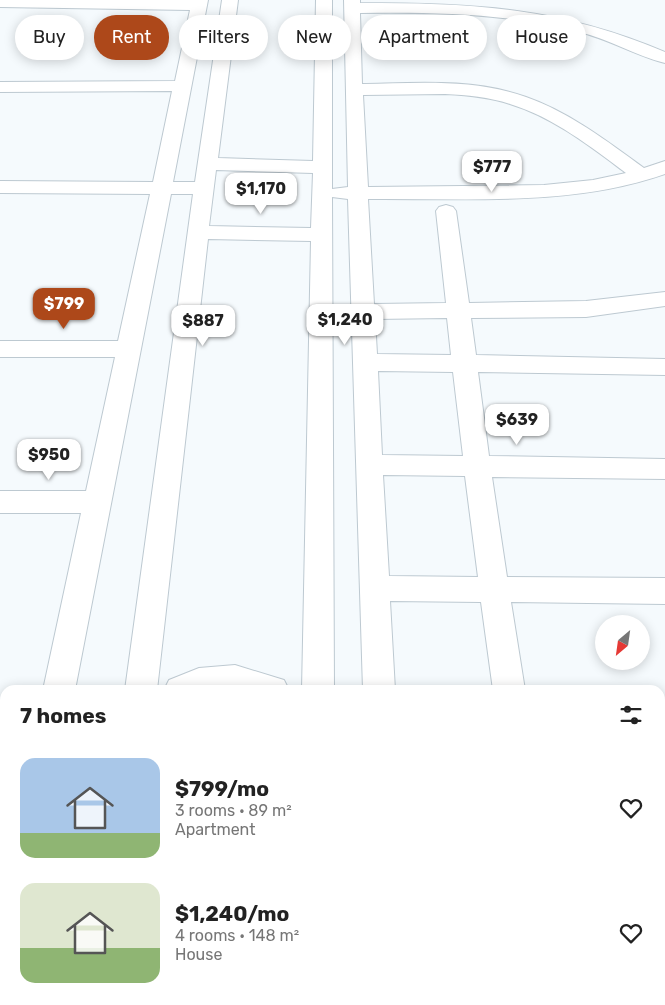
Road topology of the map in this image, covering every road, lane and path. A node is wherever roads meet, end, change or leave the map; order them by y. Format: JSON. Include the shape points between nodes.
{"nodes":[{"id":1,"x":230,"y":0,"type":"edge"},
{"id":2,"x":324,"y":0,"type":"edge"},
{"id":3,"x":0,"y":2,"type":"edge"},
{"id":4,"x":199,"y":2,"type":"edge"},
{"id":5,"x":352,"y":4,"type":"edge"},
{"id":6,"x":665,"y":58,"type":"edge"},
{"id":7,"x":182,"y":86,"type":"junction"},
{"id":8,"x":0,"y":87,"type":"edge"},
{"id":9,"x":354,"y":90,"type":"junction"},
{"id":10,"x":207,"y":164,"type":"junction"},
{"id":11,"x":323,"y":167,"type":"junction"},
{"id":12,"x":665,"y":167,"type":"edge"},
{"id":13,"x":642,"y":176,"type":"junction"},
{"id":14,"x":0,"y":187,"type":"edge"},
{"id":15,"x":665,"y":187,"type":"edge"},
{"id":16,"x":159,"y":197,"type":"junction"},
{"id":17,"x":203,"y":197,"type":"junction"},
{"id":18,"x":322,"y":201,"type":"junction"},
{"id":19,"x":358,"y":201,"type":"junction"},
{"id":20,"x":0,"y":203,"type":"edge"},
{"id":21,"x":446,"y":211,"type":"junction"},
{"id":22,"x":198,"y":232,"type":"junction"},
{"id":23,"x":322,"y":235,"type":"junction"},
{"id":24,"x":665,"y":299,"type":"edge"},
{"id":25,"x":459,"y":310,"type":"junction"},
{"id":26,"x":363,"y":312,"type":"junction"},
{"id":27,"x":0,"y":349,"type":"edge"},
{"id":28,"x":128,"y":349,"type":"junction"},
{"id":29,"x":365,"y":362,"type":"junction"},
{"id":30,"x":466,"y":364,"type":"junction"},
{"id":31,"x":665,"y":366,"type":"edge"},
{"id":32,"x":369,"y":465,"type":"junction"},
{"id":33,"x":477,"y":466,"type":"junction"},
{"id":34,"x":665,"y":469,"type":"edge"},
{"id":35,"x":0,"y":502,"type":"edge"},
{"id":36,"x":97,"y":502,"type":"junction"},
{"id":37,"x":374,"y":588,"type":"junction"},
{"id":38,"x":493,"y":589,"type":"junction"},
{"id":39,"x":665,"y":591,"type":"edge"},
{"id":40,"x":60,"y":685,"type":"edge"},
{"id":41,"x":142,"y":685,"type":"edge"},
{"id":42,"x":192,"y":685,"type":"edge"},
{"id":43,"x":256,"y":685,"type":"edge"},
{"id":44,"x":318,"y":685,"type":"edge"},
{"id":45,"x":379,"y":685,"type":"edge"},
{"id":46,"x":508,"y":685,"type":"edge"}],
"edges":[{"from":1,"to":10,"type":"street"},
{"from":2,"to":11,"type":"street"},
{"from":3,"to":4,"type":"street"},
{"from":4,"to":7,"type":"street"},
{"from":5,"to":6,"type":"street","via":[[470,8],[555,19],[613,36]]},
{"from":5,"to":9,"type":"street"},
{"from":7,"to":8,"type":"street"},
{"from":7,"to":16,"type":"street"},
{"from":9,"to":13,"type":"street","via":[[472,90],[508,97],[550,115]]},
{"from":9,"to":19,"type":"street"},
{"from":10,"to":11,"type":"street"},
{"from":10,"to":17,"type":"street"},
{"from":11,"to":18,"type":"street"},
{"from":12,"to":13,"type":"street"},
{"from":13,"to":19,"type":"street","via":[[595,186],[518,193]]},
{"from":14,"to":16,"type":"street"},
{"from":15,"to":21,"type":"street","via":[[549,208]]},
{"from":16,"to":17,"type":"street"},
{"from":16,"to":20,"type":"street"},
{"from":16,"to":28,"type":"street"},
{"from":17,"to":22,"type":"street"},
{"from":18,"to":19,"type":"street"},
{"from":18,"to":23,"type":"street"},
{"from":19,"to":21,"type":"street"},
{"from":19,"to":26,"type":"street"},
{"from":21,"to":25,"type":"street"},
{"from":22,"to":23,"type":"street"},
{"from":22,"to":41,"type":"street"},
{"from":23,"to":44,"type":"street"},
{"from":24,"to":25,"type":"street","via":[[586,309]]},
{"from":25,"to":26,"type":"street"},
{"from":25,"to":30,"type":"street"},
{"from":26,"to":29,"type":"street"},
{"from":27,"to":28,"type":"street"},
{"from":28,"to":36,"type":"street"},
{"from":29,"to":30,"type":"street"},
{"from":29,"to":32,"type":"street"},
{"from":30,"to":31,"type":"street"},
{"from":30,"to":33,"type":"street"},
{"from":32,"to":33,"type":"street"},
{"from":32,"to":37,"type":"street"},
{"from":33,"to":34,"type":"street"},
{"from":33,"to":38,"type":"street"},
{"from":35,"to":36,"type":"street"},
{"from":36,"to":40,"type":"street"},
{"from":37,"to":38,"type":"street"},
{"from":37,"to":45,"type":"street"},
{"from":38,"to":39,"type":"street"},
{"from":38,"to":46,"type":"street"},
{"from":42,"to":43,"type":"street","via":[[235,679]]}]}
